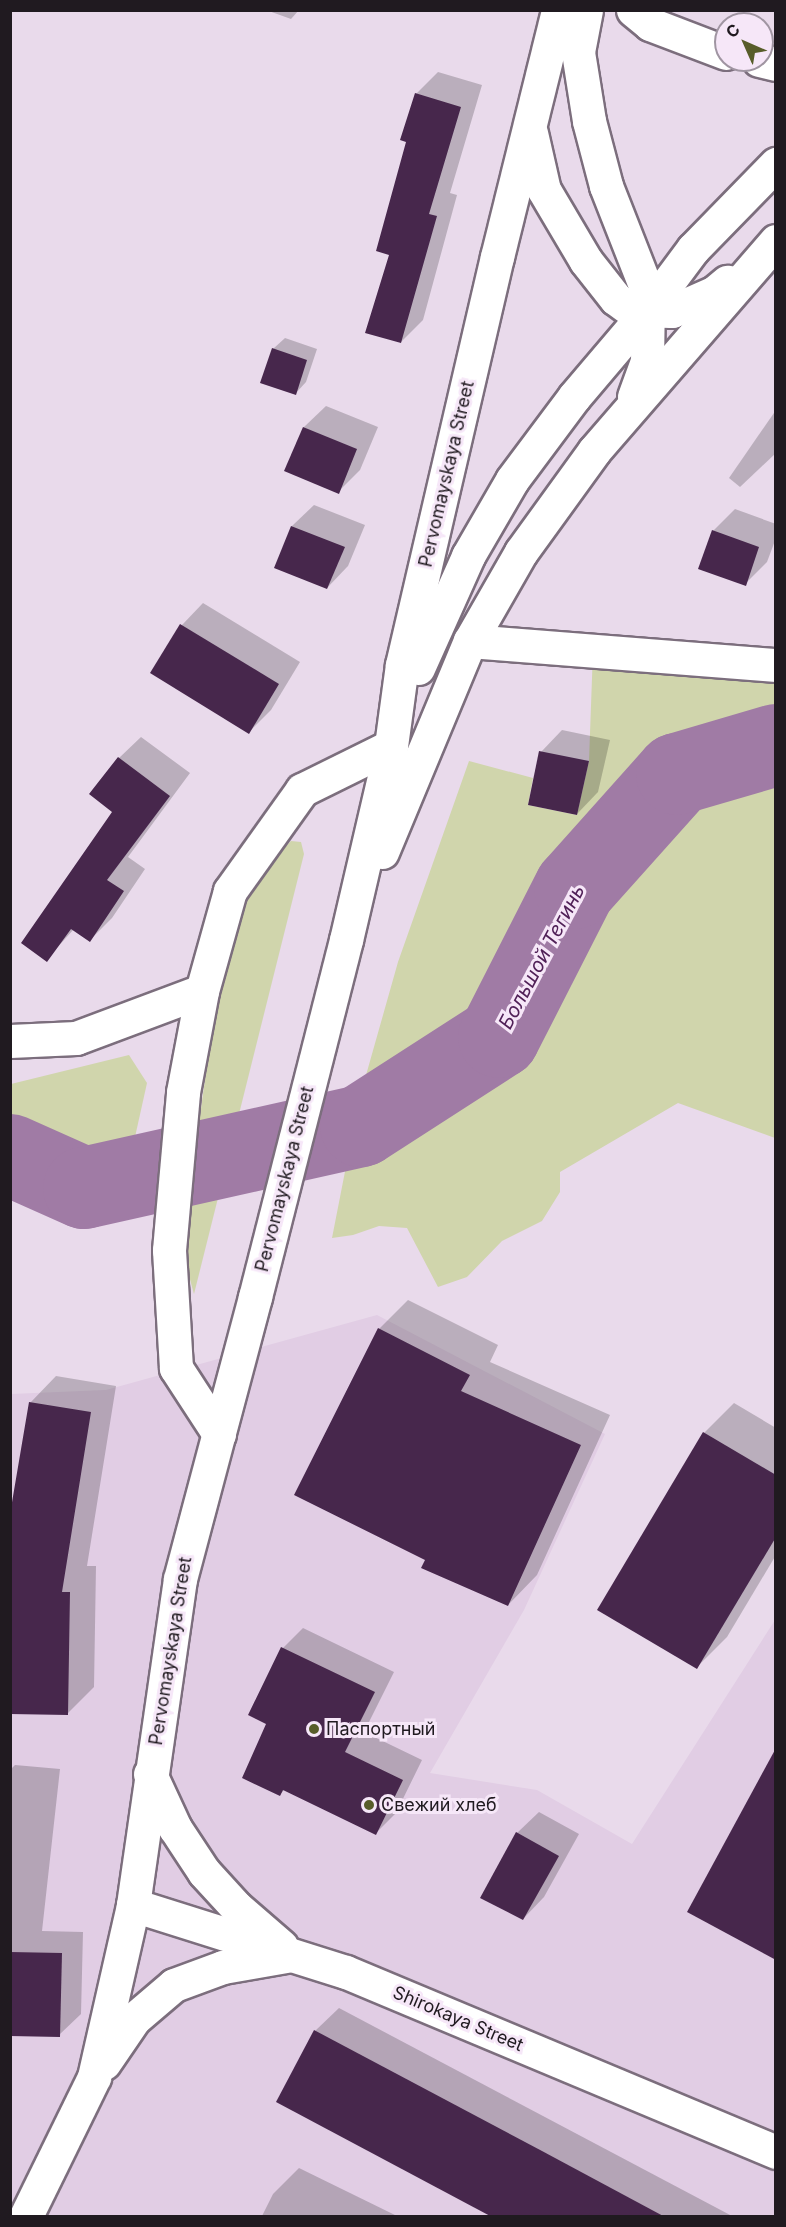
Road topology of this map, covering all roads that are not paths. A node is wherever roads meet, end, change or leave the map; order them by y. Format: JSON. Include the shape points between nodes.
{"nodes":[{"id":1,"x":558,"y":10,"type":"edge"},
{"id":2,"x":586,"y":10,"type":"edge"},
{"id":3,"x":633,"y":10,"type":"edge"},
{"id":4,"x":714,"y":48,"type":"edge"},
{"id":5,"x":529,"y":126,"type":"junction"},
{"id":6,"x":776,"y":164,"type":"edge"},
{"id":7,"x":772,"y":245,"type":"edge"},
{"id":8,"x":646,"y":312,"type":"junction"},
{"id":9,"x":629,"y":410,"type":"junction"},
{"id":10,"x":470,"y":641,"type":"junction"},
{"id":11,"x":776,"y":665,"type":"edge"},
{"id":12,"x":391,"y":746,"type":"junction"},
{"id":13,"x":346,"y":940,"type":"junction"},
{"id":14,"x":202,"y":991,"type":"junction"},
{"id":15,"x":10,"y":1041,"type":"edge"},
{"id":16,"x":219,"y":1434,"type":"junction"},
{"id":17,"x":150,"y":1774,"type":"junction"},
{"id":18,"x":133,"y":1905,"type":"junction"},
{"id":19,"x":291,"y":1955,"type":"junction"},
{"id":20,"x":94,"y":2077,"type":"junction"},
{"id":21,"x":776,"y":2152,"type":"edge"},
{"id":22,"x":26,"y":2217,"type":"edge"}],
"edges":[{"from":1,"to":5,"type":"street","name":"Pervomayskaya Street"},
{"from":2,"to":8,"type":"street","via":[[578,52],[589,121],[606,186],[648,292]]},
{"from":3,"to":4,"type":"street","via":[[651,24]]},
{"from":5,"to":8,"type":"street","via":[[544,190],[586,261],[616,299],[631,310]]},
{"from":5,"to":12,"type":"street","name":"Pervomayskaya Street","via":[[402,665]]},
{"from":6,"to":8,"type":"street","via":[[693,249]]},
{"from":7,"to":8,"type":"street","via":[[715,292],[672,311]]},
{"from":7,"to":9,"type":"street","name":"Pervomayskaya Street"},
{"from":8,"to":9,"type":"street","via":[[646,362]]},
{"from":8,"to":12,"type":"street","via":[[574,397],[512,480],[468,556],[422,656]]},
{"from":9,"to":10,"type":"street","name":"Pervomayskaya Street","via":[[594,451],[521,552]]},
{"from":10,"to":11,"type":"street"},
{"from":10,"to":13,"type":"street","name":"Pervomayskaya Street"},
{"from":12,"to":13,"type":"street","name":"Pervomayskaya Street"},
{"from":12,"to":14,"type":"street","via":[[303,790],[230,891]]},
{"from":13,"to":16,"type":"street","name":"Pervomayskaya Street"},
{"from":14,"to":15,"type":"street","via":[[76,1038]]},
{"from":14,"to":16,"type":"street","via":[[183,1092],[169,1250],[176,1368]]},
{"from":16,"to":17,"type":"street","name":"Pervomayskaya Street","via":[[180,1579]]},
{"from":17,"to":18,"type":"street","name":"Pervomayskaya Street"},
{"from":17,"to":19,"type":"street","via":[[175,1828],[204,1872],[236,1907]]},
{"from":18,"to":19,"type":"street","name":"Shirokaya Street"},
{"from":18,"to":20,"type":"street","name":"Pervomayskaya Street"},
{"from":19,"to":20,"type":"street","via":[[223,1967],[174,1985],[134,2019]]},
{"from":19,"to":21,"type":"street","name":"Shirokaya Street","via":[[346,1972]]},
{"from":20,"to":22,"type":"street","name":"Pervomayskaya Street"}]}
